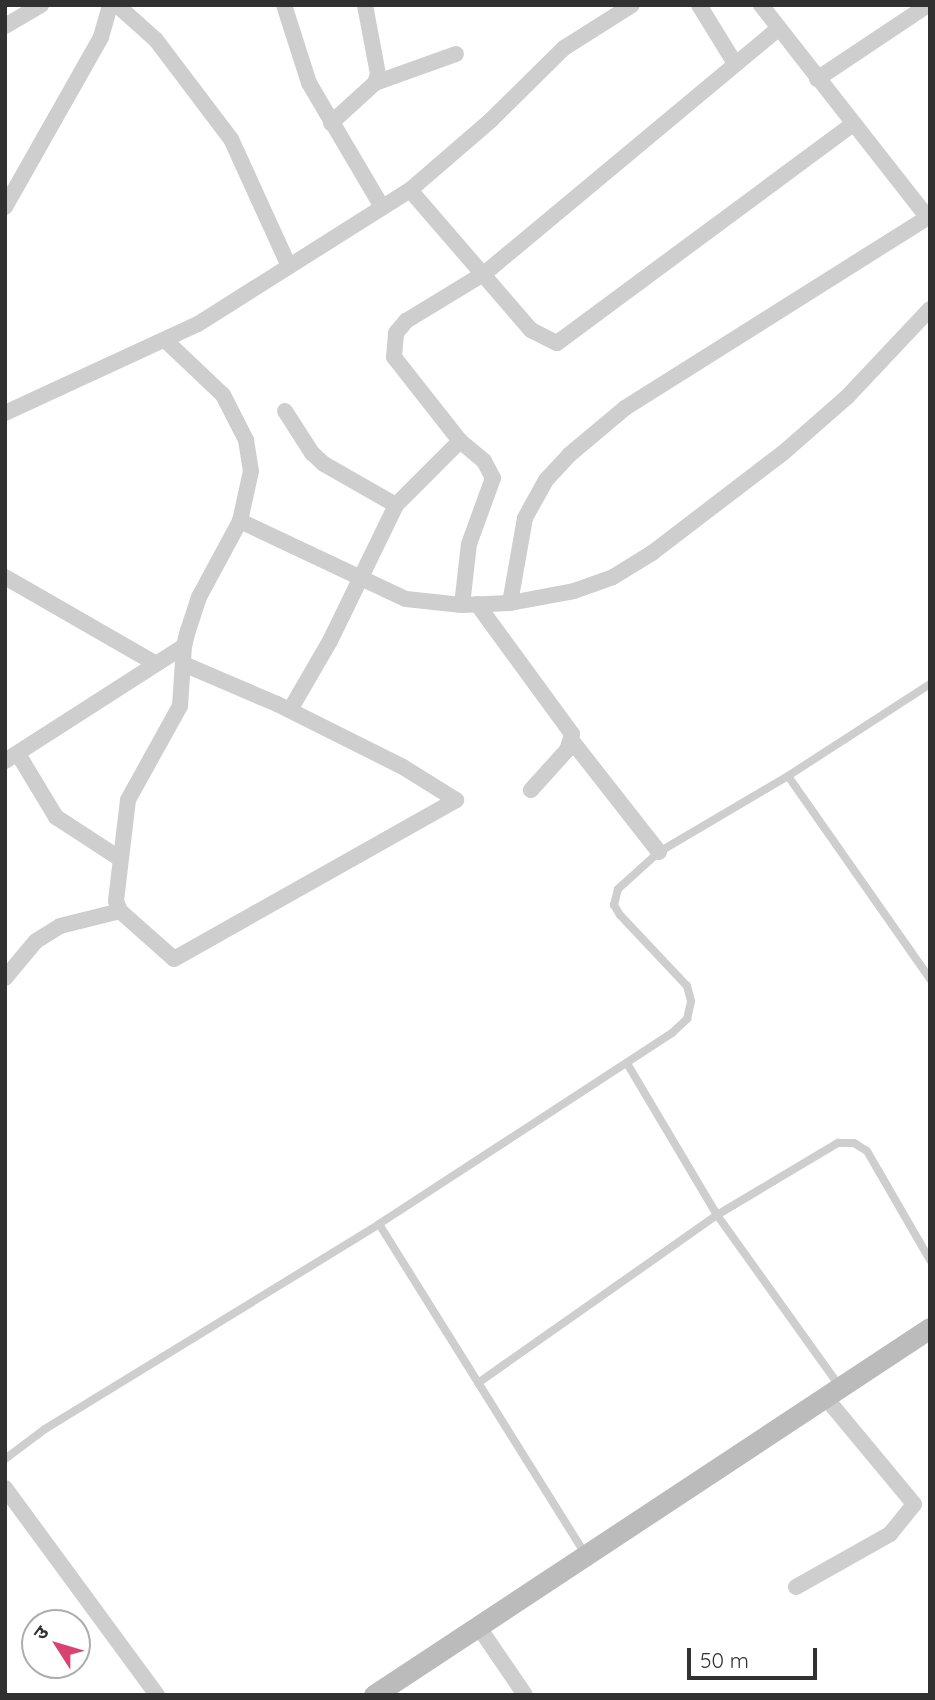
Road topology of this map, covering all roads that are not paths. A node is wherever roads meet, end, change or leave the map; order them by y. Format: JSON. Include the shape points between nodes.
{"nodes":[{"id":1,"x":41,"y":5,"type":"edge"},
{"id":2,"x":110,"y":5,"type":"edge"},
{"id":3,"x":117,"y":5,"type":"edge"},
{"id":4,"x":284,"y":5,"type":"edge"},
{"id":5,"x":365,"y":5,"type":"edge"},
{"id":6,"x":632,"y":5,"type":"edge"},
{"id":7,"x":699,"y":5,"type":"edge"},
{"id":8,"x":761,"y":5,"type":"edge"},
{"id":9,"x":928,"y":5,"type":"edge"},
{"id":10,"x":5,"y":26,"type":"edge"},
{"id":11,"x":778,"y":30,"type":"junction"},
{"id":12,"x":456,"y":54,"type":"dead end"},
{"id":13,"x":734,"y":62,"type":"junction"},
{"id":14,"x":817,"y":79,"type":"junction"},
{"id":15,"x":375,"y":83,"type":"junction"},
{"id":16,"x":331,"y":123,"type":"junction"},
{"id":17,"x":853,"y":124,"type":"junction"},
{"id":18,"x":410,"y":190,"type":"junction"},
{"id":19,"x":5,"y":207,"type":"edge"},
{"id":20,"x":382,"y":207,"type":"junction"},
{"id":21,"x":929,"y":217,"type":"edge"},
{"id":22,"x":289,"y":266,"type":"junction"},
{"id":23,"x":485,"y":274,"type":"junction"},
{"id":24,"x":930,"y":309,"type":"edge"},
{"id":25,"x":165,"y":340,"type":"junction"},
{"id":26,"x":285,"y":411,"type":"dead end"},
{"id":27,"x":5,"y":413,"type":"edge"},
{"id":28,"x":460,"y":441,"type":"junction"},
{"id":29,"x":396,"y":505,"type":"junction"},
{"id":30,"x":240,"y":521,"type":"junction"},
{"id":31,"x":5,"y":577,"type":"edge"},
{"id":32,"x":361,"y":581,"type":"junction"},
{"id":33,"x":510,"y":603,"type":"junction"},
{"id":34,"x":470,"y":605,"type":"junction"},
{"id":35,"x":184,"y":646,"type":"junction"},
{"id":36,"x":153,"y":662,"type":"junction"},
{"id":37,"x":183,"y":664,"type":"junction"},
{"id":38,"x":930,"y":684,"type":"edge"},
{"id":39,"x":290,"y":710,"type":"junction"},
{"id":40,"x":572,"y":741,"type":"junction"},
{"id":41,"x":12,"y":758,"type":"edge"},
{"id":42,"x":788,"y":776,"type":"junction"},
{"id":43,"x":531,"y":790,"type":"dead end"},
{"id":44,"x":659,"y":852,"type":"junction"},
{"id":45,"x":119,"y":858,"type":"junction"},
{"id":46,"x":120,"y":911,"type":"junction"},
{"id":47,"x":5,"y":978,"type":"edge"},
{"id":48,"x":930,"y":979,"type":"edge"},
{"id":49,"x":628,"y":1065,"type":"junction"},
{"id":50,"x":717,"y":1215,"type":"junction"},
{"id":51,"x":379,"y":1224,"type":"junction"},
{"id":52,"x":930,"y":1260,"type":"edge"},
{"id":53,"x":930,"y":1328,"type":"edge"},
{"id":54,"x":478,"y":1383,"type":"junction"},
{"id":55,"x":834,"y":1393,"type":"junction"},
{"id":56,"x":5,"y":1459,"type":"edge"},
{"id":57,"x":5,"y":1488,"type":"edge"},
{"id":58,"x":585,"y":1554,"type":"junction"},
{"id":59,"x":796,"y":1587,"type":"dead end"},
{"id":60,"x":478,"y":1626,"type":"junction"},
{"id":61,"x":157,"y":1695,"type":"edge"},
{"id":62,"x":374,"y":1695,"type":"edge"},
{"id":63,"x":525,"y":1695,"type":"edge"}],
"edges":[{"from":1,"to":10,"type":"street"},
{"from":2,"to":19,"type":"street","via":[[105,29]]},
{"from":3,"to":22,"type":"street","via":[[156,40],[231,139]]},
{"from":4,"to":16,"type":"street","via":[[301,63]]},
{"from":5,"to":15,"type":"street","via":[[378,66]]},
{"from":6,"to":18,"type":"street","via":[[564,48]]},
{"from":7,"to":13,"type":"street"},
{"from":8,"to":11,"type":"street"},
{"from":9,"to":14,"type":"street"},
{"from":11,"to":13,"type":"street"},
{"from":11,"to":14,"type":"street"},
{"from":12,"to":15,"type":"street"},
{"from":13,"to":23,"type":"street"},
{"from":14,"to":17,"type":"street"},
{"from":15,"to":16,"type":"street"},
{"from":16,"to":20,"type":"street"},
{"from":17,"to":21,"type":"street"},
{"from":17,"to":23,"type":"street","via":[[557,343],[531,330]]},
{"from":18,"to":20,"type":"street"},
{"from":18,"to":23,"type":"street"},
{"from":20,"to":22,"type":"street"},
{"from":21,"to":33,"type":"street","via":[[625,408],[569,455],[546,480],[525,518]]},
{"from":22,"to":25,"type":"street"},
{"from":23,"to":28,"type":"street","via":[[405,321],[392,345],[394,357]]},
{"from":24,"to":33,"type":"street","via":[[847,397],[652,554],[613,577],[574,591]]},
{"from":25,"to":27,"type":"street"},
{"from":25,"to":30,"type":"street","via":[[223,395],[246,440],[251,471]]},
{"from":26,"to":29,"type":"street","via":[[324,464]]},
{"from":28,"to":29,"type":"street"},
{"from":28,"to":34,"type":"street","via":[[484,461],[493,478],[469,544]]},
{"from":29,"to":32,"type":"street"},
{"from":30,"to":32,"type":"street"},
{"from":30,"to":35,"type":"street","via":[[200,597]]},
{"from":31,"to":36,"type":"street"},
{"from":32,"to":34,"type":"street","via":[[406,598]]},
{"from":32,"to":39,"type":"street"},
{"from":33,"to":34,"type":"street"},
{"from":34,"to":40,"type":"street","via":[[572,734]]},
{"from":35,"to":36,"type":"street"},
{"from":35,"to":37,"type":"street"},
{"from":36,"to":41,"type":"street"},
{"from":37,"to":39,"type":"street"},
{"from":37,"to":45,"type":"street","via":[[180,706],[128,800]]},
{"from":38,"to":42,"type":"lane"},
{"from":39,"to":46,"type":"street","via":[[403,767],[456,800],[174,959]]},
{"from":40,"to":43,"type":"street"},
{"from":40,"to":44,"type":"street"},
{"from":41,"to":45,"type":"street","via":[[56,817]]},
{"from":42,"to":44,"type":"lane"},
{"from":42,"to":48,"type":"lane"},
{"from":44,"to":49,"type":"lane","via":[[630,874],[618,889],[614,905],[687,986],[691,1001],[687,1018]]},
{"from":45,"to":46,"type":"street","via":[[116,901]]},
{"from":46,"to":47,"type":"street","via":[[60,926],[36,941]]},
{"from":49,"to":50,"type":"lane"},
{"from":49,"to":51,"type":"lane"},
{"from":50,"to":52,"type":"lane","via":[[838,1143],[855,1143],[867,1150],[882,1172]]},
{"from":50,"to":54,"type":"lane"},
{"from":50,"to":55,"type":"lane"},
{"from":51,"to":54,"type":"lane"},
{"from":51,"to":56,"type":"lane","via":[[45,1429]]},
{"from":53,"to":55,"type":"street"},
{"from":54,"to":58,"type":"lane"},
{"from":55,"to":58,"type":"street"},
{"from":55,"to":59,"type":"street","via":[[914,1504],[890,1534]]},
{"from":57,"to":61,"type":"street"},
{"from":58,"to":60,"type":"street"},
{"from":60,"to":62,"type":"street"},
{"from":60,"to":63,"type":"street"}]}
